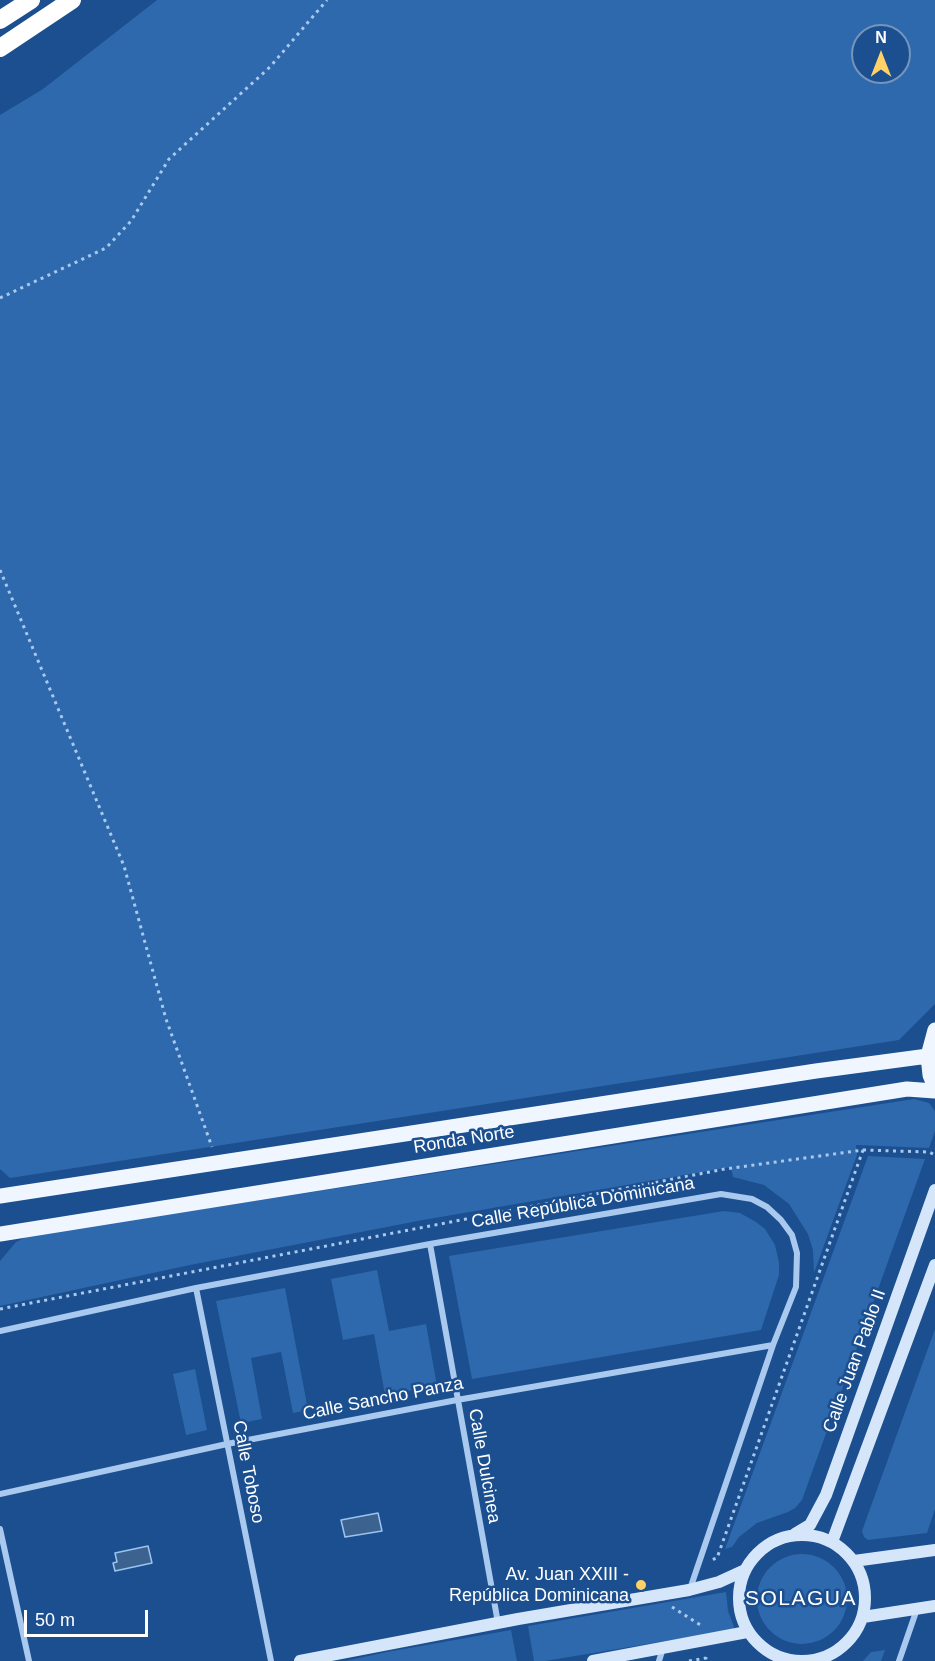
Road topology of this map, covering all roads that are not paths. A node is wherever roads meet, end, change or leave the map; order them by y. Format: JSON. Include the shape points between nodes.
{"nodes":[{"id":1,"x":9,"y":0,"type":"edge"},
{"id":2,"x":31,"y":0,"type":"edge"},
{"id":3,"x":53,"y":0,"type":"edge"},
{"id":4,"x":72,"y":0,"type":"edge"},
{"id":5,"x":0,"y":5,"type":"edge"},
{"id":6,"x":0,"y":20,"type":"edge"},
{"id":7,"x":0,"y":34,"type":"edge"},
{"id":8,"x":0,"y":48,"type":"edge"},
{"id":9,"x":935,"y":1030,"type":"edge"},
{"id":10,"x":928,"y":1056,"type":"junction"},
{"id":11,"x":935,"y":1089,"type":"edge"},
{"id":12,"x":935,"y":1190,"type":"edge"},
{"id":13,"x":0,"y":1196,"type":"edge"},
{"id":14,"x":0,"y":1234,"type":"edge"},
{"id":15,"x":430,"y":1244,"type":"junction"},
{"id":16,"x":935,"y":1264,"type":"edge"},
{"id":17,"x":196,"y":1288,"type":"junction"},
{"id":18,"x":0,"y":1331,"type":"edge"},
{"id":19,"x":773,"y":1345,"type":"junction"},
{"id":20,"x":457,"y":1400,"type":"junction"},
{"id":21,"x":227,"y":1444,"type":"junction"},
{"id":22,"x":0,"y":1494,"type":"edge"},
{"id":23,"x":0,"y":1529,"type":"edge"},
{"id":24,"x":795,"y":1534,"type":"junction"},
{"id":25,"x":832,"y":1542,"type":"junction"},
{"id":26,"x":935,"y":1550,"type":"edge"},
{"id":27,"x":854,"y":1561,"type":"junction"},
{"id":28,"x":743,"y":1571,"type":"junction"},
{"id":29,"x":690,"y":1590,"type":"junction"},
{"id":30,"x":935,"y":1606,"type":"edge"},
{"id":31,"x":917,"y":1609,"type":"junction"},
{"id":32,"x":863,"y":1617,"type":"junction"},
{"id":33,"x":498,"y":1623,"type":"junction"},
{"id":34,"x":747,"y":1632,"type":"junction"},
{"id":35,"x":663,"y":1648,"type":"junction"},
{"id":36,"x":761,"y":1648,"type":"junction"},
{"id":37,"x":29,"y":1661,"type":"edge"},
{"id":38,"x":271,"y":1661,"type":"edge"},
{"id":39,"x":300,"y":1661,"type":"edge"},
{"id":40,"x":593,"y":1661,"type":"edge"},
{"id":41,"x":659,"y":1661,"type":"edge"},
{"id":42,"x":760,"y":1661,"type":"edge"},
{"id":43,"x":813,"y":1661,"type":"edge"},
{"id":44,"x":899,"y":1661,"type":"edge"}],
"edges":[{"from":1,"to":5,"type":"highway"},
{"from":2,"to":6,"type":"highway"},
{"from":3,"to":7,"type":"highway"},
{"from":4,"to":8,"type":"highway"},
{"from":9,"to":10,"type":"main road","name":"Ronda Norte"},
{"from":10,"to":11,"type":"main road","name":"Ronda Norte"},
{"from":10,"to":13,"type":"main road","name":"Ronda Norte"},
{"from":11,"to":14,"type":"main road","name":"Ronda Norte","via":[[895,1090]]},
{"from":12,"to":24,"type":"main road","name":"Calle Juan Pablo II","via":[[826,1495],[810,1525]]},
{"from":15,"to":17,"type":"street","name":"Calle República Dominicana"},
{"from":15,"to":19,"type":"street","name":"Calle República Dominicana","via":[[722,1194],[752,1199],[781,1220],[792,1235],[797,1253],[796,1287]]},
{"from":15,"to":20,"type":"street","name":"Calle Dulcinea"},
{"from":16,"to":25,"type":"main road"},
{"from":17,"to":18,"type":"street","name":"Calle República Dominicana"},
{"from":17,"to":21,"type":"street","name":"Calle Toboso"},
{"from":19,"to":20,"type":"street","name":"Calle Sancho Panza"},
{"from":19,"to":29,"type":"street","name":"Calle República Dominicana"},
{"from":20,"to":21,"type":"street","name":"Calle Sancho Panza"},
{"from":20,"to":33,"type":"street","name":"Calle Dulcinea"},
{"from":21,"to":22,"type":"street","name":"Calle Sancho Panza"},
{"from":21,"to":38,"type":"street","name":"Calle Toboso"},
{"from":23,"to":37,"type":"street"},
{"from":24,"to":25,"type":"main road","via":[[814,1535]]},
{"from":24,"to":28,"type":"main road","via":[[774,1540],[756,1553]]},
{"from":25,"to":27,"type":"main road"},
{"from":26,"to":27,"type":"main road"},
{"from":27,"to":32,"type":"main road","via":[[863,1579]]},
{"from":28,"to":29,"type":"main road"},
{"from":28,"to":34,"type":"main road","via":[[738,1591],[739,1613]]},
{"from":29,"to":33,"type":"main road"},
{"from":30,"to":31,"type":"main road"},
{"from":31,"to":32,"type":"main road"},
{"from":31,"to":44,"type":"street"},
{"from":32,"to":43,"type":"main road","via":[[852,1638],[834,1653]]},
{"from":33,"to":39,"type":"main road"},
{"from":34,"to":35,"type":"main road"},
{"from":34,"to":36,"type":"main road"},
{"from":35,"to":40,"type":"main road"},
{"from":35,"to":41,"type":"street"},
{"from":36,"to":42,"type":"main road"},
{"from":36,"to":43,"type":"main road","via":[[785,1660]]}]}
